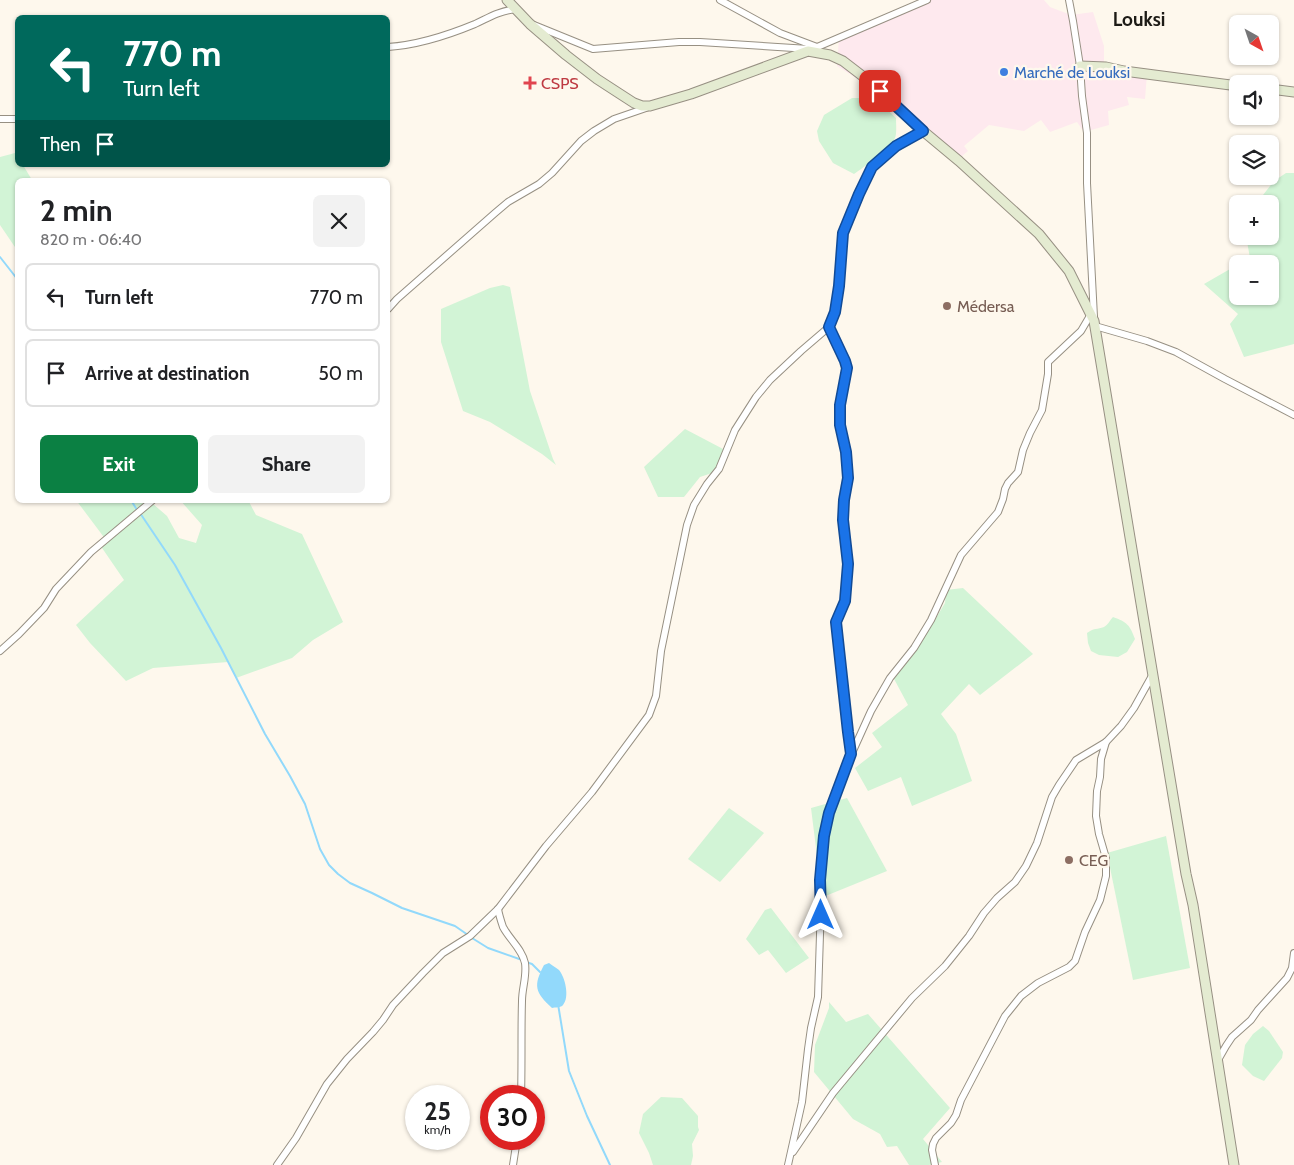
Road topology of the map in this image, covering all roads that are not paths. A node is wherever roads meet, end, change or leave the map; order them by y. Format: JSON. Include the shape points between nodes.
{"nodes":[{"id":1,"x":507,"y":0,"type":"edge"},
{"id":2,"x":720,"y":0,"type":"edge"},
{"id":3,"x":927,"y":0,"type":"edge"},
{"id":4,"x":1069,"y":0,"type":"edge"},
{"id":5,"x":515,"y":9,"type":"junction"},
{"id":6,"x":530,"y":24,"type":"junction"},
{"id":7,"x":390,"y":47,"type":"edge"},
{"id":8,"x":812,"y":49,"type":"junction"},
{"id":9,"x":1080,"y":66,"type":"junction"},
{"id":10,"x":1229,"y":85,"type":"edge"},
{"id":11,"x":1279,"y":90,"type":"edge"},
{"id":12,"x":1294,"y":92,"type":"edge"},
{"id":13,"x":650,"y":106,"type":"junction"},
{"id":14,"x":0,"y":119,"type":"edge"},
{"id":15,"x":15,"y":120,"type":"edge"},
{"id":16,"x":923,"y":131,"type":"junction"},
{"id":17,"x":390,"y":307,"type":"edge"},
{"id":18,"x":1093,"y":320,"type":"junction"},
{"id":19,"x":829,"y":327,"type":"junction"},
{"id":20,"x":1294,"y":415,"type":"edge"},
{"id":21,"x":149,"y":503,"type":"edge"},
{"id":22,"x":0,"y":651,"type":"edge"},
{"id":23,"x":1153,"y":674,"type":"junction"},
{"id":24,"x":1106,"y":742,"type":"junction"},
{"id":25,"x":851,"y":754,"type":"junction"},
{"id":26,"x":498,"y":909,"type":"junction"},
{"id":27,"x":1294,"y":953,"type":"edge"},
{"id":28,"x":1217,"y":1062,"type":"junction"},
{"id":29,"x":521,"y":1085,"type":"edge"},
{"id":30,"x":515,"y":1150,"type":"edge"},
{"id":31,"x":791,"y":1156,"type":"junction"},
{"id":32,"x":277,"y":1165,"type":"edge"},
{"id":33,"x":513,"y":1165,"type":"edge"},
{"id":34,"x":788,"y":1165,"type":"edge"},
{"id":35,"x":935,"y":1165,"type":"edge"},
{"id":36,"x":1234,"y":1165,"type":"edge"}],
"edges":[{"from":1,"to":5,"type":"street"},
{"from":2,"to":8,"type":"street"},
{"from":3,"to":8,"type":"street"},
{"from":4,"to":9,"type":"street"},
{"from":5,"to":6,"type":"street"},
{"from":5,"to":7,"type":"street","via":[[501,11],[430,41]]},
{"from":6,"to":8,"type":"street","via":[[593,49],[679,42]]},
{"from":6,"to":13,"type":"street","via":[[597,79],[634,103]]},
{"from":8,"to":13,"type":"street"},
{"from":8,"to":16,"type":"street","via":[[843,61]]},
{"from":9,"to":10,"type":"street"},
{"from":9,"to":18,"type":"street","via":[[1087,133]]},
{"from":11,"to":12,"type":"street"},
{"from":13,"to":17,"type":"street","via":[[614,119],[581,141],[552,173],[494,213]]},
{"from":14,"to":15,"type":"street"},
{"from":16,"to":18,"type":"street","via":[[1038,234],[1068,271]]},
{"from":16,"to":19,"type":"street","via":[[896,146],[872,167],[859,194],[843,233],[839,286]]},
{"from":18,"to":20,"type":"street","via":[[1176,352]]},
{"from":18,"to":23,"type":"street"},
{"from":18,"to":25,"type":"street","via":[[1048,362],[1042,410],[1023,450],[1018,472],[1004,489],[998,512],[961,555],[931,620],[890,678]]},
{"from":19,"to":25,"type":"street","via":[[847,368],[840,425],[848,478],[843,520],[848,564],[845,601],[836,622]]},
{"from":19,"to":26,"type":"street","via":[[770,380],[756,397],[735,430],[720,469],[694,505],[661,651],[656,696],[649,715]]},
{"from":21,"to":22,"type":"street","via":[[91,552],[56,589],[44,608]]},
{"from":23,"to":24,"type":"street","via":[[1134,708]]},
{"from":23,"to":28,"type":"street"},
{"from":24,"to":31,"type":"street","via":[[1076,760],[1052,797],[1026,866],[984,913],[945,966],[912,998],[833,1093]]},
{"from":24,"to":35,"type":"street","via":[[1101,759],[1096,816],[1106,858],[1106,876],[1100,900],[1075,961],[1021,996],[1005,1016],[956,1115],[933,1144]]},
{"from":25,"to":31,"type":"street","via":[[824,836],[818,997]]},
{"from":26,"to":29,"type":"street","via":[[504,928],[525,963]]},
{"from":26,"to":32,"type":"street","via":[[470,936],[443,953],[405,991],[328,1084]]},
{"from":27,"to":28,"type":"street","via":[[1287,978],[1232,1037]]},
{"from":28,"to":36,"type":"street"},
{"from":30,"to":33,"type":"street"},
{"from":31,"to":34,"type":"street"}]}
